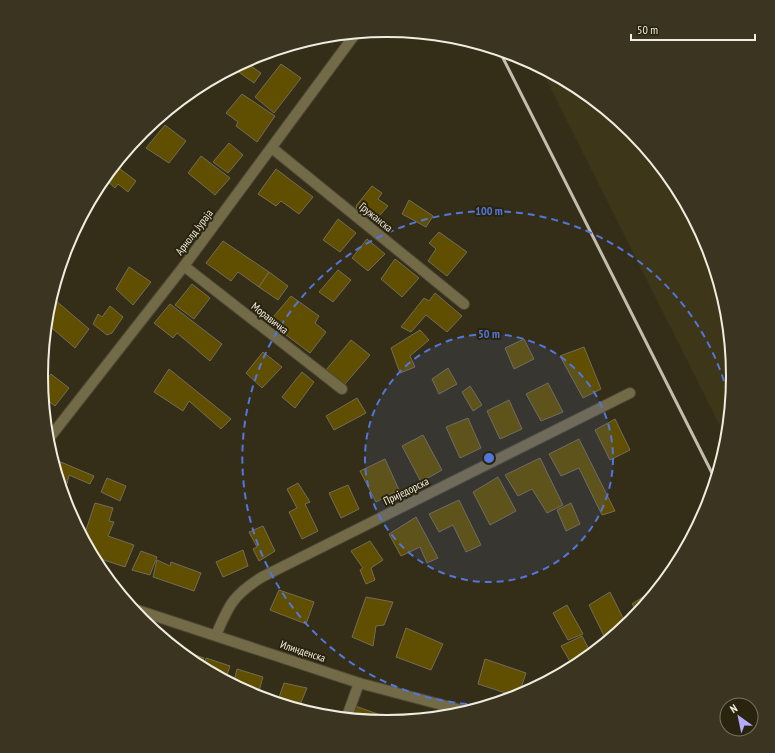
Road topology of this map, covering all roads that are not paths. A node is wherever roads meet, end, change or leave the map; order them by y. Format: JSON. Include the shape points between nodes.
{"nodes":[{"id":1,"x":351,"y":39,"type":"edge"},
{"id":2,"x":272,"y":148,"type":"junction"},
{"id":3,"x":184,"y":266,"type":"junction"},
{"id":4,"x":464,"y":304,"type":"dead end"},
{"id":5,"x":342,"y":389,"type":"dead end"},
{"id":6,"x":630,"y":393,"type":"dead end"},
{"id":7,"x":53,"y":433,"type":"edge"},
{"id":8,"x":142,"y":612,"type":"edge"},
{"id":9,"x":216,"y":635,"type":"junction"},
{"id":10,"x":359,"y":683,"type":"junction"},
{"id":11,"x":456,"y":709,"type":"edge"},
{"id":12,"x":348,"y":713,"type":"edge"}],
"edges":[{"from":1,"to":2,"type":"street","name":"Арнолд Јураја"},
{"from":2,"to":3,"type":"street","name":"Арнолд Јураја"},
{"from":2,"to":4,"type":"street","name":"Гружанска"},
{"from":3,"to":5,"type":"street","name":"Моравичка"},
{"from":3,"to":7,"type":"street","name":"Арнолд Јураја"},
{"from":6,"to":9,"type":"street","name":"Приједорска","via":[[248,585],[230,605]]},
{"from":8,"to":9,"type":"street","name":"Илинденска"},
{"from":9,"to":10,"type":"street","name":"Илинденска"},
{"from":10,"to":11,"type":"street","name":"Илинденска"},
{"from":10,"to":12,"type":"street"}]}
